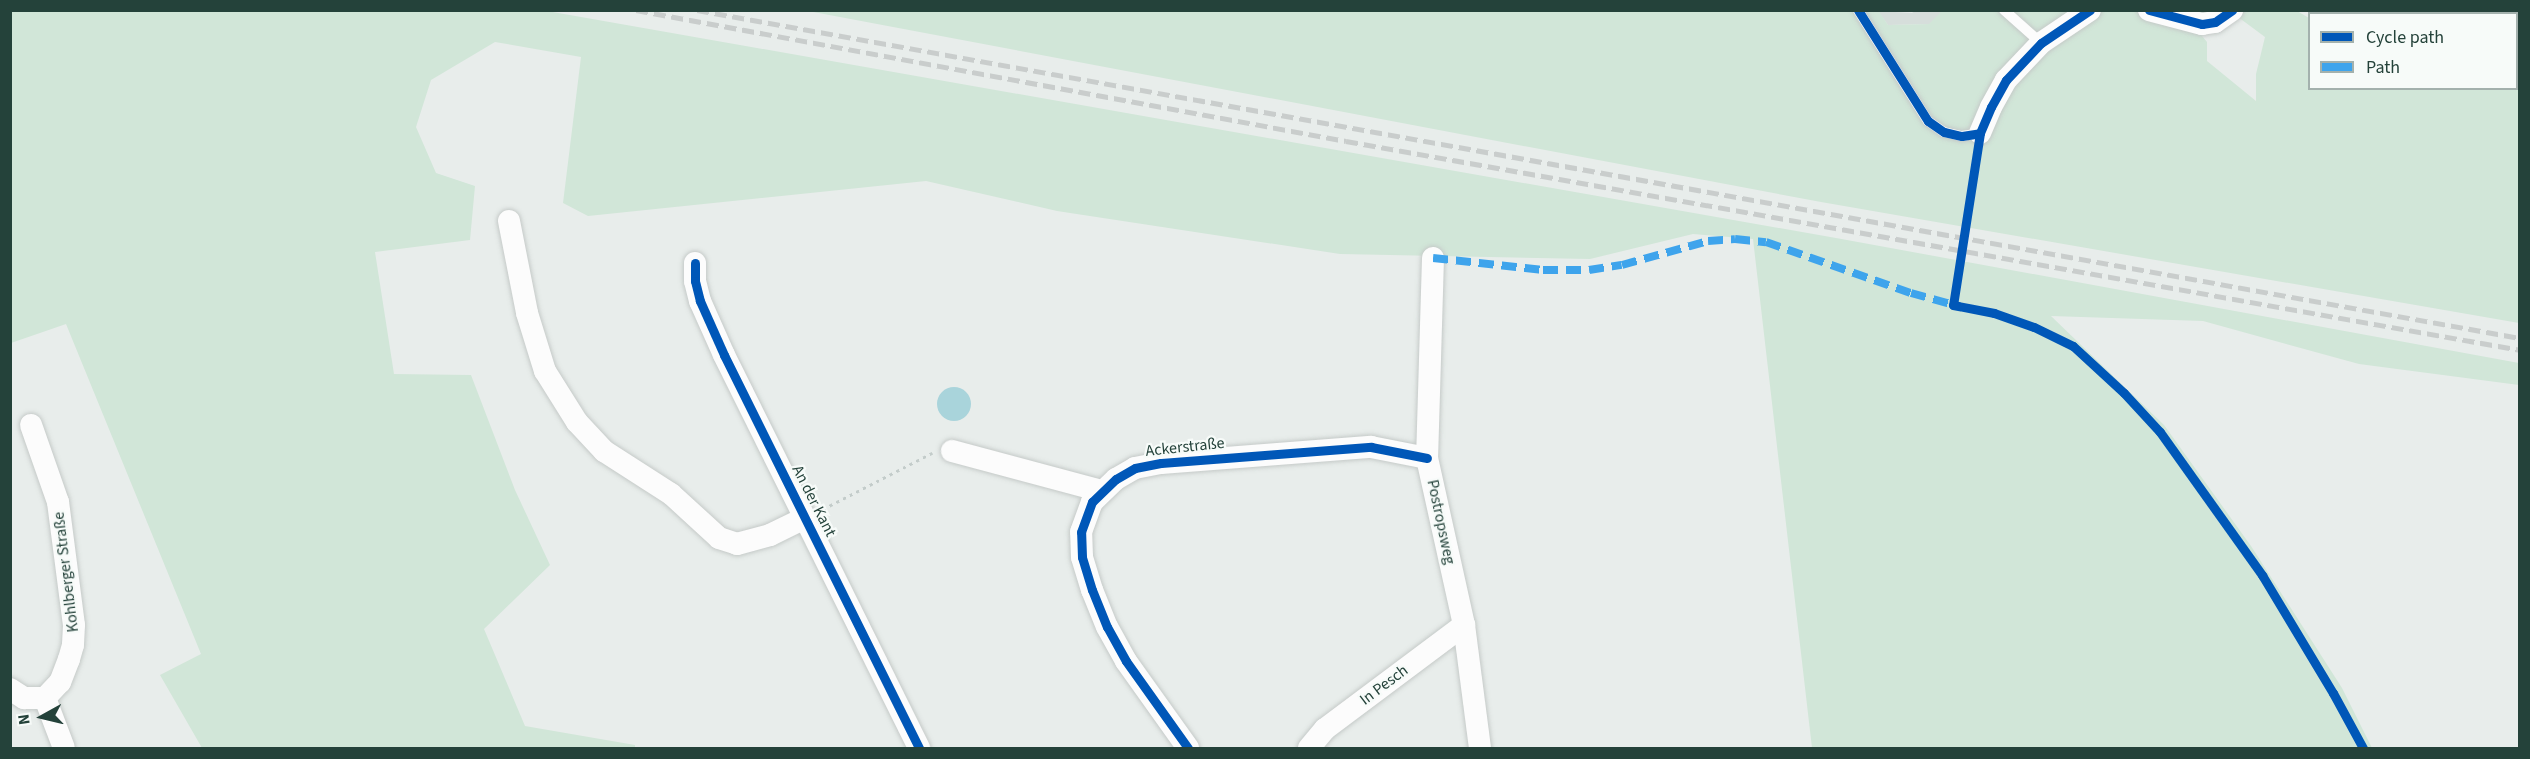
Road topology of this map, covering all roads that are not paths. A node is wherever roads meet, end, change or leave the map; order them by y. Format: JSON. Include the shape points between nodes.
{"nodes":[{"id":1,"x":1858,"y":10,"type":"edge"},
{"id":2,"x":2004,"y":10,"type":"edge"},
{"id":3,"x":2090,"y":10,"type":"edge"},
{"id":4,"x":2149,"y":10,"type":"edge"},
{"id":5,"x":2232,"y":10,"type":"edge"},
{"id":6,"x":2041,"y":43,"type":"junction"},
{"id":7,"x":1980,"y":133,"type":"joint"},
{"id":8,"x":509,"y":221,"type":"dead end"},
{"id":9,"x":1433,"y":258,"type":"dead end"},
{"id":10,"x":695,"y":263,"type":"dead end"},
{"id":11,"x":31,"y":425,"type":"dead end"},
{"id":12,"x":952,"y":451,"type":"road end"},
{"id":13,"x":1427,"y":458,"type":"junction"},
{"id":14,"x":1101,"y":491,"type":"junction"},
{"id":15,"x":806,"y":518,"type":"junction"},
{"id":16,"x":1464,"y":625,"type":"junction"},
{"id":17,"x":10,"y":689,"type":"edge"},
{"id":18,"x":45,"y":698,"type":"junction"},
{"id":19,"x":64,"y":748,"type":"edge"},
{"id":20,"x":919,"y":748,"type":"edge"},
{"id":21,"x":1188,"y":748,"type":"edge"},
{"id":22,"x":1309,"y":748,"type":"edge"},
{"id":23,"x":1480,"y":748,"type":"edge"}],
"edges":[{"from":1,"to":7,"type":"lane","via":[[1928,121],[1944,132],[1962,136]]},
{"from":2,"to":6,"type":"lane"},
{"from":3,"to":6,"type":"street"},
{"from":4,"to":5,"type":"street","via":[[2202,24],[2215,22]]},
{"from":6,"to":7,"type":"street","via":[[2006,80]]},
{"from":8,"to":15,"type":"street","name":"An der Kant","via":[[527,313],[545,371],[563,402],[598,445],[671,494],[725,540],[737,544],[750,542]]},
{"from":9,"to":13,"type":"street","name":"Postropsweg"},
{"from":10,"to":15,"type":"street","name":"An der Kant","via":[[700,301]]},
{"from":11,"to":18,"type":"street","name":"Kohlberger Straße","via":[[58,502],[74,625],[69,659],[60,682]]},
{"from":12,"to":14,"type":"street"},
{"from":13,"to":14,"type":"street","name":"Ackerstraße","via":[[1371,447],[1161,463],[1135,468]]},
{"from":13,"to":16,"type":"street","name":"Postropsweg"},
{"from":14,"to":21,"type":"street","name":"Ackerstraße","via":[[1086,513],[1081,532],[1082,557],[1092,590],[1126,661]]},
{"from":15,"to":20,"type":"street","name":"An der Kant"},
{"from":16,"to":22,"type":"street","name":"In Pesch","via":[[1325,729]]},
{"from":16,"to":23,"type":"street","name":"Postropsweg"},
{"from":17,"to":18,"type":"street","via":[[24,698]]},
{"from":18,"to":19,"type":"street"}]}
